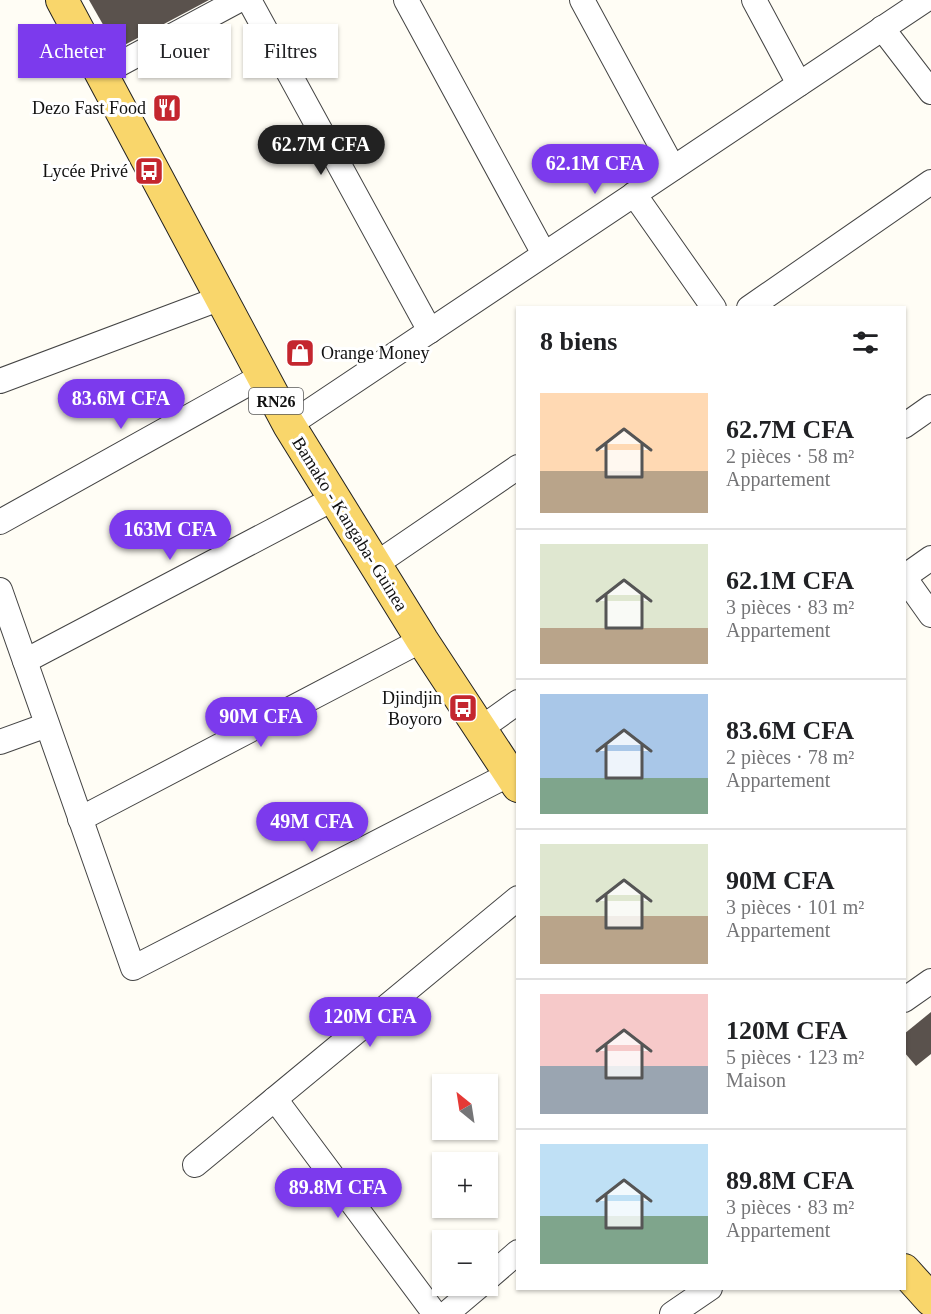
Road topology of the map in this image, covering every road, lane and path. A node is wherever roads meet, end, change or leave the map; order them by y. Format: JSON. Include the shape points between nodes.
{"nodes":[{"id":1,"x":62,"y":0,"type":"edge"},
{"id":2,"x":239,"y":0,"type":"edge"},
{"id":3,"x":249,"y":0,"type":"edge"},
{"id":4,"x":406,"y":0,"type":"edge"},
{"id":5,"x":582,"y":0,"type":"edge"},
{"id":6,"x":754,"y":0,"type":"edge"},
{"id":7,"x":925,"y":0,"type":"edge"},
{"id":8,"x":900,"y":7,"type":"edge"},
{"id":9,"x":75,"y":24,"type":"edge"},
{"id":10,"x":882,"y":28,"type":"junction"},
{"id":11,"x":126,"y":61,"type":"edge"},
{"id":12,"x":103,"y":78,"type":"edge"},
{"id":13,"x":799,"y":84,"type":"junction"},
{"id":14,"x":931,"y":92,"type":"edge"},
{"id":15,"x":674,"y":168,"type":"junction"},
{"id":16,"x":931,"y":182,"type":"edge"},
{"id":17,"x":634,"y":194,"type":"junction"},
{"id":18,"x":544,"y":255,"type":"junction"},
{"id":19,"x":221,"y":298,"type":"junction"},
{"id":20,"x":713,"y":306,"type":"edge"},
{"id":21,"x":752,"y":306,"type":"edge"},
{"id":22,"x":430,"y":331,"type":"junction"},
{"id":23,"x":262,"y":376,"type":"junction"},
{"id":24,"x":0,"y":381,"type":"edge"},
{"id":25,"x":931,"y":407,"type":"edge"},
{"id":26,"x":289,"y":425,"type":"junction"},
{"id":27,"x":906,"y":425,"type":"edge"},
{"id":28,"x":516,"y":468,"type":"edge"},
{"id":29,"x":335,"y":498,"type":"junction"},
{"id":30,"x":0,"y":522,"type":"edge"},
{"id":31,"x":931,"y":558,"type":"edge"},
{"id":32,"x":376,"y":564,"type":"junction"},
{"id":33,"x":906,"y":576,"type":"edge"},
{"id":34,"x":906,"y":580,"type":"edge"},
{"id":35,"x":0,"y":590,"type":"edge"},
{"id":36,"x":931,"y":615,"type":"edge"},
{"id":37,"x":422,"y":640,"type":"junction"},
{"id":38,"x":25,"y":661,"type":"junction"},
{"id":39,"x":516,"y":703,"type":"edge"},
{"id":40,"x":47,"y":725,"type":"junction"},
{"id":41,"x":480,"y":729,"type":"junction"},
{"id":42,"x":0,"y":742,"type":"edge"},
{"id":43,"x":514,"y":780,"type":"edge"},
{"id":44,"x":80,"y":819,"type":"junction"},
{"id":45,"x":516,"y":900,"type":"edge"},
{"id":46,"x":931,"y":981,"type":"edge"},
{"id":47,"x":906,"y":999,"type":"edge"},
{"id":48,"x":275,"y":1099,"type":"junction"},
{"id":49,"x":195,"y":1165,"type":"dead end"},
{"id":50,"x":516,"y":1254,"type":"edge"},
{"id":51,"x":498,"y":1269,"type":"edge"},
{"id":52,"x":906,"y":1272,"type":"edge"},
{"id":53,"x":707,"y":1290,"type":"edge"},
{"id":54,"x":467,"y":1296,"type":"edge"},
{"id":55,"x":931,"y":1300,"type":"edge"},
{"id":56,"x":435,"y":1314,"type":"edge"},
{"id":57,"x":446,"y":1314,"type":"edge"},
{"id":58,"x":672,"y":1314,"type":"edge"}],
"edges":[{"from":1,"to":9,"type":"main road","name":"Bamako - Kangaba- Guinea","number":"RN26"},
{"from":2,"to":11,"type":"street"},
{"from":3,"to":22,"type":"street"},
{"from":4,"to":18,"type":"street"},
{"from":5,"to":15,"type":"street"},
{"from":6,"to":13,"type":"street"},
{"from":7,"to":8,"type":"street"},
{"from":8,"to":10,"type":"street"},
{"from":10,"to":13,"type":"street"},
{"from":10,"to":14,"type":"street"},
{"from":12,"to":19,"type":"main road","name":"Bamako - Kangaba- Guinea","number":"RN26"},
{"from":13,"to":15,"type":"street"},
{"from":15,"to":17,"type":"street"},
{"from":16,"to":21,"type":"street"},
{"from":17,"to":18,"type":"street"},
{"from":17,"to":20,"type":"street"},
{"from":18,"to":22,"type":"street"},
{"from":19,"to":23,"type":"main road","name":"Bamako - Kangaba- Guinea","number":"RN26"},
{"from":19,"to":24,"type":"street"},
{"from":22,"to":26,"type":"street"},
{"from":23,"to":26,"type":"main road","name":"Bamako - Kangaba- Guinea","number":"RN26"},
{"from":23,"to":30,"type":"street"},
{"from":25,"to":27,"type":"street"},
{"from":26,"to":29,"type":"main road","name":"Bamako - Kangaba- Guinea","number":"RN26"},
{"from":28,"to":32,"type":"street"},
{"from":29,"to":32,"type":"main road","name":"Bamako - Kangaba- Guinea","number":"RN26"},
{"from":29,"to":38,"type":"street"},
{"from":31,"to":33,"type":"street"},
{"from":32,"to":37,"type":"main road","name":"Bamako - Kangaba- Guinea","number":"RN26"},
{"from":34,"to":36,"type":"street"},
{"from":35,"to":38,"type":"street"},
{"from":37,"to":41,"type":"main road","name":"Bamako - Kangaba- Guinea","number":"RN26"},
{"from":37,"to":44,"type":"street"},
{"from":38,"to":40,"type":"street"},
{"from":39,"to":41,"type":"street"},
{"from":40,"to":42,"type":"street"},
{"from":40,"to":44,"type":"street"},
{"from":41,"to":43,"type":"main road","name":"Bamako - Kangaba- Guinea","number":"RN26"},
{"from":43,"to":44,"type":"street","via":[[133,968]]},
{"from":45,"to":48,"type":"street"},
{"from":46,"to":47,"type":"street"},
{"from":48,"to":49,"type":"street"},
{"from":48,"to":56,"type":"street"},
{"from":50,"to":51,"type":"street"},
{"from":52,"to":55,"type":"main road"},
{"from":53,"to":58,"type":"street"},
{"from":54,"to":57,"type":"street"}]}
